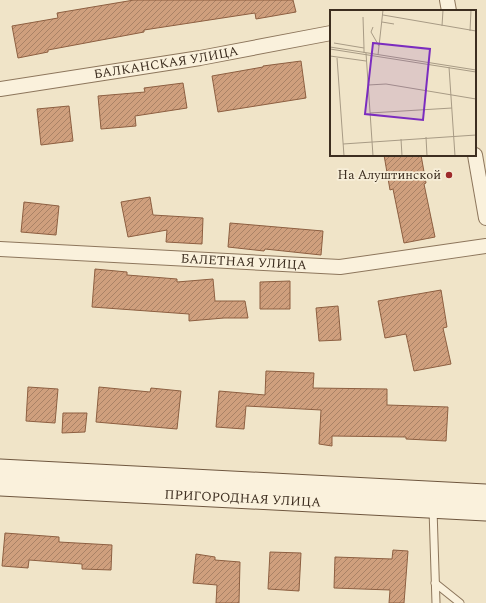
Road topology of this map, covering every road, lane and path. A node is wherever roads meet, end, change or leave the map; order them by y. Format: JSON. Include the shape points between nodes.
{"nodes":[{"id":1,"x":447,"y":0,"type":"edge"},
{"id":2,"x":448,"y":10,"type":"edge"},
{"id":3,"x":330,"y":33,"type":"edge"},
{"id":4,"x":0,"y":89,"type":"edge"},
{"id":5,"x":475,"y":156,"type":"edge"},
{"id":6,"x":486,"y":218,"type":"edge"},
{"id":7,"x":486,"y":246,"type":"edge"},
{"id":8,"x":0,"y":249,"type":"edge"},
{"id":9,"x":0,"y":469,"type":"edge"},
{"id":10,"x":0,"y":486,"type":"edge"},
{"id":11,"x":486,"y":494,"type":"edge"},
{"id":12,"x":432,"y":499,"type":"junction"},
{"id":13,"x":486,"y":512,"type":"edge"},
{"id":14,"x":435,"y":583,"type":"junction"},
{"id":15,"x":436,"y":603,"type":"edge"},
{"id":16,"x":460,"y":603,"type":"edge"}],
"edges":[{"from":1,"to":2,"type":"street"},
{"from":3,"to":4,"type":"street","name":"БАЛКАНСКАЯ УЛИЦА","via":[[200,58]]},
{"from":5,"to":6,"type":"street"},
{"from":7,"to":8,"type":"street","name":"БАЛЕТНАЯ УЛИЦА","via":[[340,267]]},
{"from":9,"to":12,"type":"street","name":"ПРИГОРОДНАЯ УЛИЦА"},
{"from":10,"to":12,"type":"street","name":"ПРИГОРОДНАЯ УЛИЦА"},
{"from":11,"to":12,"type":"street","name":"ПРИГОРОДНАЯ УЛИЦА"},
{"from":12,"to":13,"type":"street","name":"ПРИГОРОДНАЯ УЛИЦА"},
{"from":12,"to":14,"type":"lane"},
{"from":14,"to":15,"type":"lane"},
{"from":14,"to":16,"type":"lane"}]}
